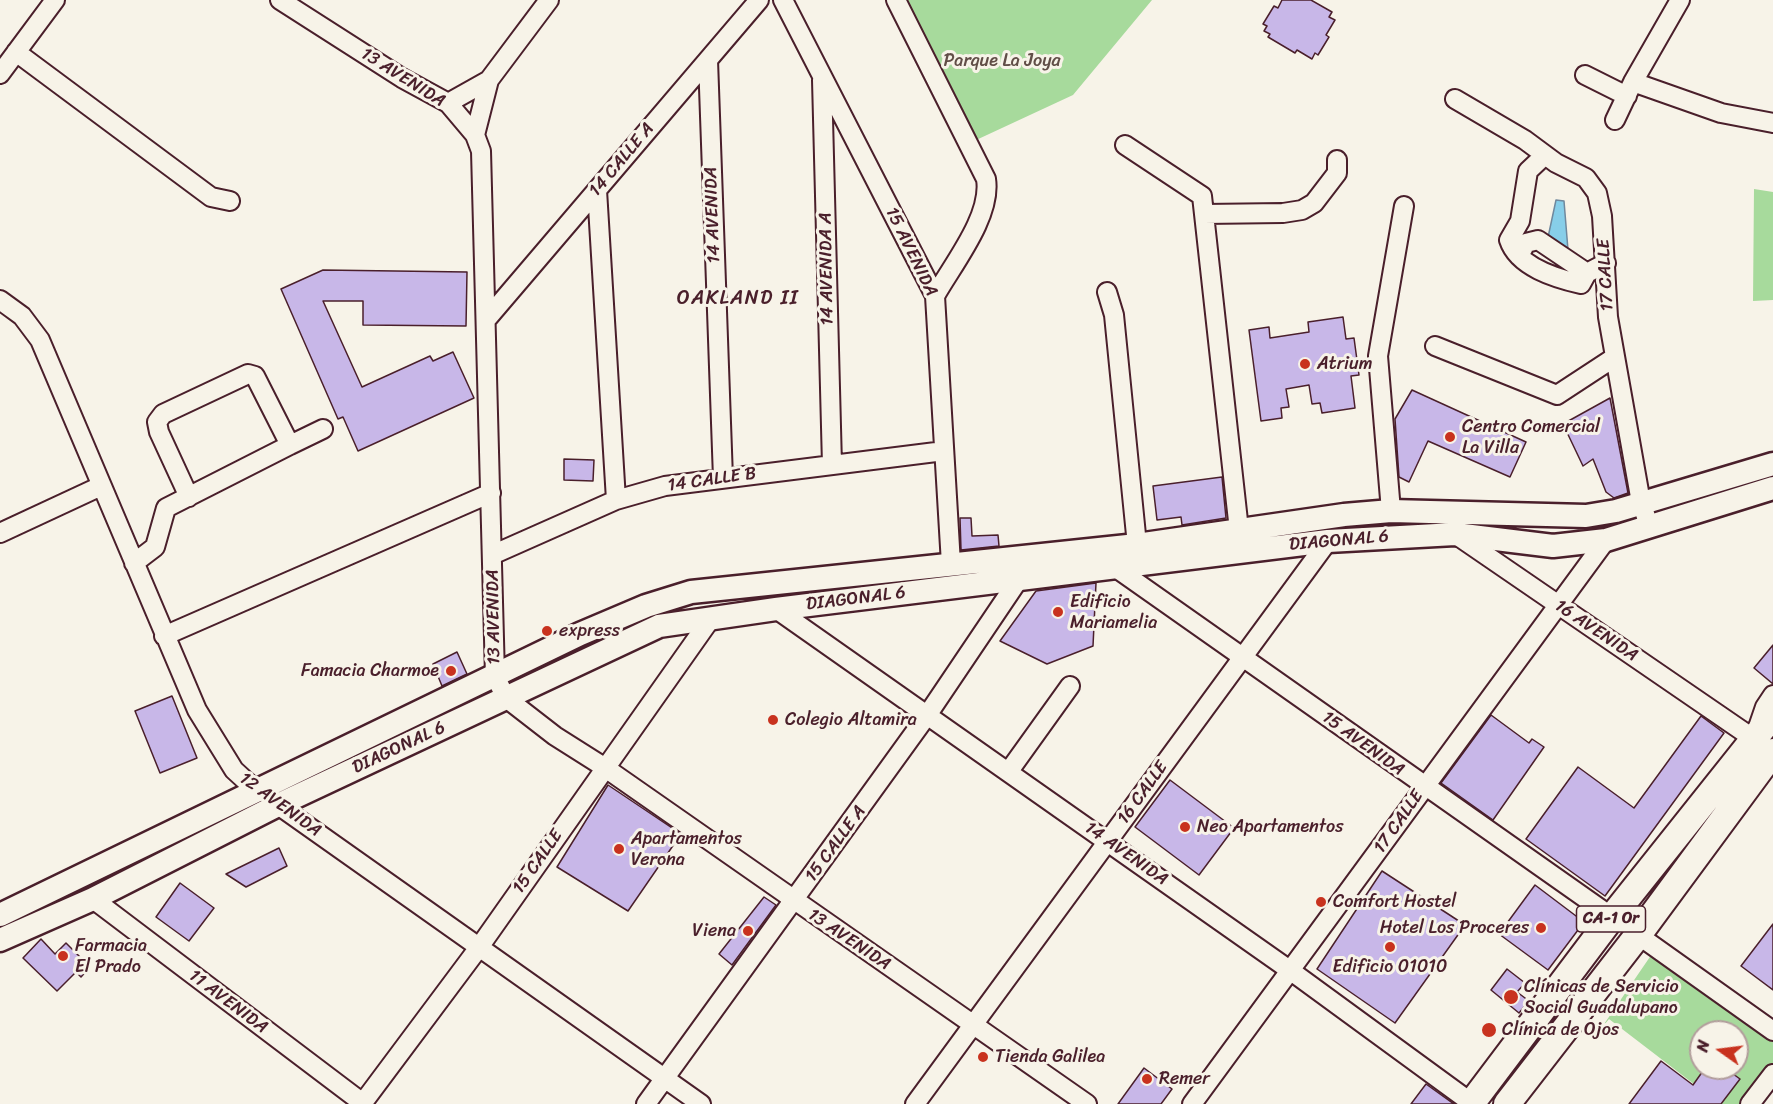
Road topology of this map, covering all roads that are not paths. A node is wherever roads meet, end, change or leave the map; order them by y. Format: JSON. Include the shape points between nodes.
{"nodes":[{"id":1,"x":55,"y":0,"type":"edge"},
{"id":2,"x":280,"y":0,"type":"edge"},
{"id":3,"x":549,"y":0,"type":"edge"},
{"id":4,"x":759,"y":0,"type":"edge"},
{"id":5,"x":783,"y":0,"type":"edge"},
{"id":6,"x":896,"y":0,"type":"edge"},
{"id":7,"x":1680,"y":0,"type":"edge"},
{"id":8,"x":16,"y":52,"type":"junction"},
{"id":9,"x":708,"y":60,"type":"junction"},
{"id":10,"x":0,"y":74,"type":"edge"},
{"id":11,"x":822,"y":74,"type":"junction"},
{"id":12,"x":1585,"y":75,"type":"dead end"},
{"id":13,"x":489,"y":80,"type":"junction"},
{"id":14,"x":1630,"y":89,"type":"junction"},
{"id":15,"x":1455,"y":99,"type":"dead end"},
{"id":16,"x":448,"y":103,"type":"junction"},
{"id":17,"x":1615,"y":120,"type":"dead end"},
{"id":18,"x":1773,"y":123,"type":"edge"},
{"id":19,"x":475,"y":135,"type":"junction"},
{"id":20,"x":1125,"y":145,"type":"dead end"},
{"id":21,"x":1545,"y":155,"type":"junction"},
{"id":22,"x":1337,"y":160,"type":"dead end"},
{"id":23,"x":597,"y":190,"type":"junction"},
{"id":24,"x":230,"y":201,"type":"dead end"},
{"id":25,"x":1203,"y":205,"type":"junction"},
{"id":26,"x":1404,"y":206,"type":"dead end"},
{"id":27,"x":1519,"y":256,"type":"junction"},
{"id":28,"x":1606,"y":263,"type":"junction"},
{"id":29,"x":1587,"y":273,"type":"junction"},
{"id":30,"x":1107,"y":292,"type":"dead end"},
{"id":31,"x":935,"y":296,"type":"junction"},
{"id":32,"x":0,"y":300,"type":"edge"},
{"id":33,"x":486,"y":320,"type":"junction"},
{"id":34,"x":1435,"y":346,"type":"dead end"},
{"id":35,"x":1615,"y":357,"type":"junction"},
{"id":36,"x":323,"y":429,"type":"dead end"},
{"id":37,"x":290,"y":445,"type":"junction"},
{"id":38,"x":944,"y":451,"type":"junction"},
{"id":39,"x":1773,"y":464,"type":"edge"},
{"id":40,"x":832,"y":465,"type":"junction"},
{"id":41,"x":723,"y":478,"type":"junction"},
{"id":42,"x":101,"y":486,"type":"junction"},
{"id":43,"x":1773,"y":488,"type":"edge"},
{"id":44,"x":491,"y":493,"type":"junction"},
{"id":45,"x":189,"y":497,"type":"junction"},
{"id":46,"x":616,"y":500,"type":"junction"},
{"id":47,"x":1641,"y":503,"type":"junction"},
{"id":48,"x":1391,"y":511,"type":"junction"},
{"id":49,"x":1455,"y":524,"type":"junction"},
{"id":50,"x":1649,"y":527,"type":"junction"},
{"id":51,"x":1239,"y":530,"type":"junction"},
{"id":52,"x":0,"y":533,"type":"edge"},
{"id":53,"x":1606,"y":540,"type":"junction"},
{"id":54,"x":1328,"y":541,"type":"junction"},
{"id":55,"x":1137,"y":545,"type":"junction"},
{"id":56,"x":492,"y":555,"type":"junction"},
{"id":57,"x":134,"y":563,"type":"junction"},
{"id":58,"x":951,"y":564,"type":"junction"},
{"id":59,"x":1116,"y":568,"type":"junction"},
{"id":60,"x":1019,"y":579,"type":"junction"},
{"id":61,"x":1558,"y":604,"type":"junction"},
{"id":62,"x":776,"y":609,"type":"junction"},
{"id":63,"x":712,"y":617,"type":"junction"},
{"id":64,"x":164,"y":636,"type":"junction"},
{"id":65,"x":1240,"y":657,"type":"junction"},
{"id":66,"x":495,"y":676,"type":"junction"},
{"id":67,"x":1070,"y":686,"type":"dead end"},
{"id":68,"x":1773,"y":695,"type":"edge"},
{"id":69,"x":506,"y":698,"type":"junction"},
{"id":70,"x":928,"y":714,"type":"junction"},
{"id":71,"x":1773,"y":715,"type":"edge"},
{"id":72,"x":1768,"y":749,"type":"edge"},
{"id":73,"x":604,"y":767,"type":"junction"},
{"id":74,"x":1009,"y":771,"type":"junction"},
{"id":75,"x":1424,"y":787,"type":"junction"},
{"id":76,"x":258,"y":792,"type":"junction"},
{"id":77,"x":278,"y":805,"type":"junction"},
{"id":78,"x":1108,"y":842,"type":"junction"},
{"id":79,"x":93,"y":899,"type":"junction"},
{"id":80,"x":794,"y":902,"type":"junction"},
{"id":81,"x":0,"y":915,"type":"edge"},
{"id":82,"x":1612,"y":917,"type":"junction"},
{"id":83,"x":1638,"y":935,"type":"junction"},
{"id":84,"x":0,"y":940,"type":"edge"},
{"id":85,"x":480,"y":946,"type":"junction"},
{"id":86,"x":1291,"y":971,"type":"junction"},
{"id":87,"x":975,"y":1025,"type":"junction"},
{"id":88,"x":1773,"y":1031,"type":"edge"},
{"id":89,"x":1773,"y":1074,"type":"edge"},
{"id":90,"x":665,"y":1078,"type":"junction"},
{"id":91,"x":363,"y":1104,"type":"edge"},
{"id":92,"x":646,"y":1104,"type":"edge"},
{"id":93,"x":700,"y":1104,"type":"edge"},
{"id":94,"x":915,"y":1104,"type":"edge"},
{"id":95,"x":1088,"y":1104,"type":"edge"},
{"id":96,"x":1192,"y":1104,"type":"edge"},
{"id":97,"x":1472,"y":1104,"type":"edge"},
{"id":98,"x":1507,"y":1104,"type":"edge"},
{"id":99,"x":1750,"y":1104,"type":"edge"}],
"edges":[{"from":1,"to":8,"type":"street"},
{"from":2,"to":16,"type":"street","name":"13 AVENIDA"},
{"from":3,"to":13,"type":"street"},
{"from":4,"to":9,"type":"street","name":"14 CALLE A"},
{"from":5,"to":11,"type":"street","name":"15 AVENIDA"},
{"from":6,"to":31,"type":"street","via":[[986,179],[988,194],[983,213]]},
{"from":7,"to":14,"type":"street"},
{"from":8,"to":10,"type":"street"},
{"from":8,"to":24,"type":"street","via":[[211,197]]},
{"from":9,"to":23,"type":"street","name":"14 CALLE A"},
{"from":9,"to":41,"type":"street","name":"14 AVENIDA"},
{"from":11,"to":31,"type":"street","name":"15 AVENIDA"},
{"from":11,"to":40,"type":"street","name":"14 AVENIDA A"},
{"from":12,"to":14,"type":"street"},
{"from":13,"to":16,"type":"street"},
{"from":13,"to":19,"type":"street"},
{"from":14,"to":17,"type":"street"},
{"from":14,"to":18,"type":"street"},
{"from":15,"to":21,"type":"street","name":"17 CALLE"},
{"from":16,"to":19,"type":"street","name":"13 AVENIDA"},
{"from":19,"to":33,"type":"street","name":"13 AVENIDA","via":[[481,150]]},
{"from":20,"to":25,"type":"street"},
{"from":21,"to":27,"type":"street","via":[[1528,171],[1520,221],[1509,240]]},
{"from":21,"to":28,"type":"street","name":"17 CALLE","via":[[1586,178],[1597,193]]},
{"from":22,"to":25,"type":"street","via":[[1337,173],[1314,203],[1302,210],[1283,213]]},
{"from":23,"to":33,"type":"street","name":"14 CALLE A"},
{"from":23,"to":46,"type":"street"},
{"from":25,"to":51,"type":"street"},
{"from":26,"to":48,"type":"street","via":[[1378,356]]},
{"from":27,"to":29,"type":"street","via":[[1575,283],[1581,284]]},
{"from":27,"to":29,"type":"street","via":[[1526,243],[1538,240]]},
{"from":28,"to":29,"type":"street"},
{"from":28,"to":35,"type":"street","name":"17 CALLE","via":[[1608,317]]},
{"from":30,"to":55,"type":"street","via":[[1114,315]]},
{"from":31,"to":38,"type":"street","name":"15 AVENIDA"},
{"from":32,"to":42,"type":"street","name":"12 AVENIDA","via":[[22,316],[40,340]]},
{"from":33,"to":44,"type":"street","name":"13 AVENIDA"},
{"from":34,"to":35,"type":"street","via":[[1557,395]]},
{"from":35,"to":47,"type":"street","name":"17 CALLE"},
{"from":36,"to":37,"type":"street"},
{"from":37,"to":45,"type":"street"},
{"from":37,"to":45,"type":"street","via":[[251,374],[163,414],[157,422],[159,432]]},
{"from":38,"to":40,"type":"street","name":"14 CALLE B"},
{"from":38,"to":58,"type":"street","name":"15 AVENIDA"},
{"from":39,"to":47,"type":"main road","name":"DIAGONAL 6"},
{"from":40,"to":41,"type":"street","name":"14 CALLE B"},
{"from":41,"to":46,"type":"street","name":"14 CALLE B","via":[[665,486]]},
{"from":42,"to":52,"type":"street"},
{"from":42,"to":57,"type":"street","name":"12 AVENIDA"},
{"from":43,"to":50,"type":"main road","name":"DIAGONAL 6"},
{"from":44,"to":56,"type":"street","name":"13 AVENIDA"},
{"from":44,"to":64,"type":"street"},
{"from":45,"to":57,"type":"street","via":[[166,508],[155,547]]},
{"from":46,"to":56,"type":"street","name":"14 CALLE B"},
{"from":47,"to":49,"type":"main road","name":"DIAGONAL 6","via":[[1586,516]]},
{"from":47,"to":50,"type":"street","name":"17 CALLE"},
{"from":48,"to":49,"type":"main road","name":"DIAGONAL 6"},
{"from":48,"to":51,"type":"main road","name":"DIAGONAL 6"},
{"from":49,"to":53,"type":"main road","name":"DIAGONAL 6","via":[[1553,546]]},
{"from":49,"to":54,"type":"main road","name":"DIAGONAL 6"},
{"from":49,"to":61,"type":"street","name":"16 AVENIDA"},
{"from":50,"to":53,"type":"main road","name":"DIAGONAL 6"},
{"from":51,"to":55,"type":"main road","name":"DIAGONAL 6"},
{"from":53,"to":61,"type":"street","name":"17 CALLE"},
{"from":54,"to":59,"type":"main road","name":"DIAGONAL 6"},
{"from":54,"to":65,"type":"street","name":"16 CALLE"},
{"from":55,"to":58,"type":"main road","name":"DIAGONAL 6"},
{"from":56,"to":66,"type":"street","name":"13 AVENIDA"},
{"from":57,"to":64,"type":"street","name":"12 AVENIDA"},
{"from":58,"to":66,"type":"main road","name":"DIAGONAL 6","via":[[691,592],[614,618]]},
{"from":59,"to":60,"type":"main road","name":"DIAGONAL 6"},
{"from":59,"to":65,"type":"street","name":"15 AVENIDA"},
{"from":60,"to":62,"type":"main road","name":"DIAGONAL 6"},
{"from":60,"to":70,"type":"street","name":"15 CALLE A"},
{"from":61,"to":72,"type":"street","name":"16 AVENIDA"},
{"from":61,"to":75,"type":"street","name":"17 CALLE"},
{"from":62,"to":63,"type":"main road","name":"DIAGONAL 6"},
{"from":62,"to":70,"type":"street","name":"14 AVENIDA"},
{"from":63,"to":69,"type":"main road","name":"DIAGONAL 6","via":[[659,626]]},
{"from":63,"to":73,"type":"street","name":"15 CALLE"},
{"from":64,"to":76,"type":"street","name":"12 AVENIDA","via":[[197,710],[220,750],[234,770]]},
{"from":65,"to":75,"type":"street","name":"15 AVENIDA"},
{"from":65,"to":78,"type":"street","name":"16 CALLE"},
{"from":66,"to":69,"type":"street","name":"13 AVENIDA"},
{"from":66,"to":76,"type":"main road","name":"DIAGONAL 6"},
{"from":67,"to":74,"type":"street"},
{"from":68,"to":72,"type":"street","via":[[1765,707]]},
{"from":69,"to":73,"type":"street","name":"13 AVENIDA"},
{"from":69,"to":77,"type":"main road","name":"DIAGONAL 6"},
{"from":70,"to":74,"type":"street","name":"14 AVENIDA"},
{"from":70,"to":80,"type":"street","name":"15 CALLE A"},
{"from":71,"to":72,"type":"highway","number":"CA-1 Or"},
{"from":72,"to":82,"type":"highway","number":"CA-1 Or"},
{"from":72,"to":83,"type":"highway","number":"CA-1 Or"},
{"from":73,"to":80,"type":"street","name":"13 AVENIDA"},
{"from":73,"to":85,"type":"street","name":"15 CALLE"},
{"from":74,"to":78,"type":"street","name":"14 AVENIDA"},
{"from":75,"to":82,"type":"street","name":"15 AVENIDA"},
{"from":75,"to":86,"type":"street","name":"17 CALLE"},
{"from":76,"to":77,"type":"main road","name":"12 AVENIDA"},
{"from":76,"to":81,"type":"main road","name":"DIAGONAL 6"},
{"from":77,"to":79,"type":"main road","name":"DIAGONAL 6"},
{"from":77,"to":85,"type":"street","name":"12 AVENIDA"},
{"from":78,"to":86,"type":"street","name":"14 AVENIDA"},
{"from":78,"to":87,"type":"street","name":"16 CALLE"},
{"from":79,"to":84,"type":"main road","name":"DIAGONAL 6"},
{"from":79,"to":91,"type":"street","name":"11 AVENIDA"},
{"from":80,"to":87,"type":"street","name":"13 AVENIDA"},
{"from":80,"to":90,"type":"street","name":"15 CALLE A"},
{"from":82,"to":97,"type":"highway","number":"CA-1 Or"},
{"from":83,"to":88,"type":"street"},
{"from":83,"to":98,"type":"highway","number":"CA-1 Or"},
{"from":85,"to":90,"type":"street","name":"12 AVENIDA"},
{"from":85,"to":91,"type":"street","name":"15 CALLE"},
{"from":86,"to":96,"type":"street","name":"17 CALLE"},
{"from":86,"to":97,"type":"street","name":"14 AVENIDA"},
{"from":87,"to":94,"type":"street","name":"16 CALLE"},
{"from":87,"to":95,"type":"street","name":"13 AVENIDA"},
{"from":89,"to":99,"type":"street"},
{"from":90,"to":92,"type":"street","name":"15 CALLE A"},
{"from":90,"to":93,"type":"street","name":"12 AVENIDA"}]}
